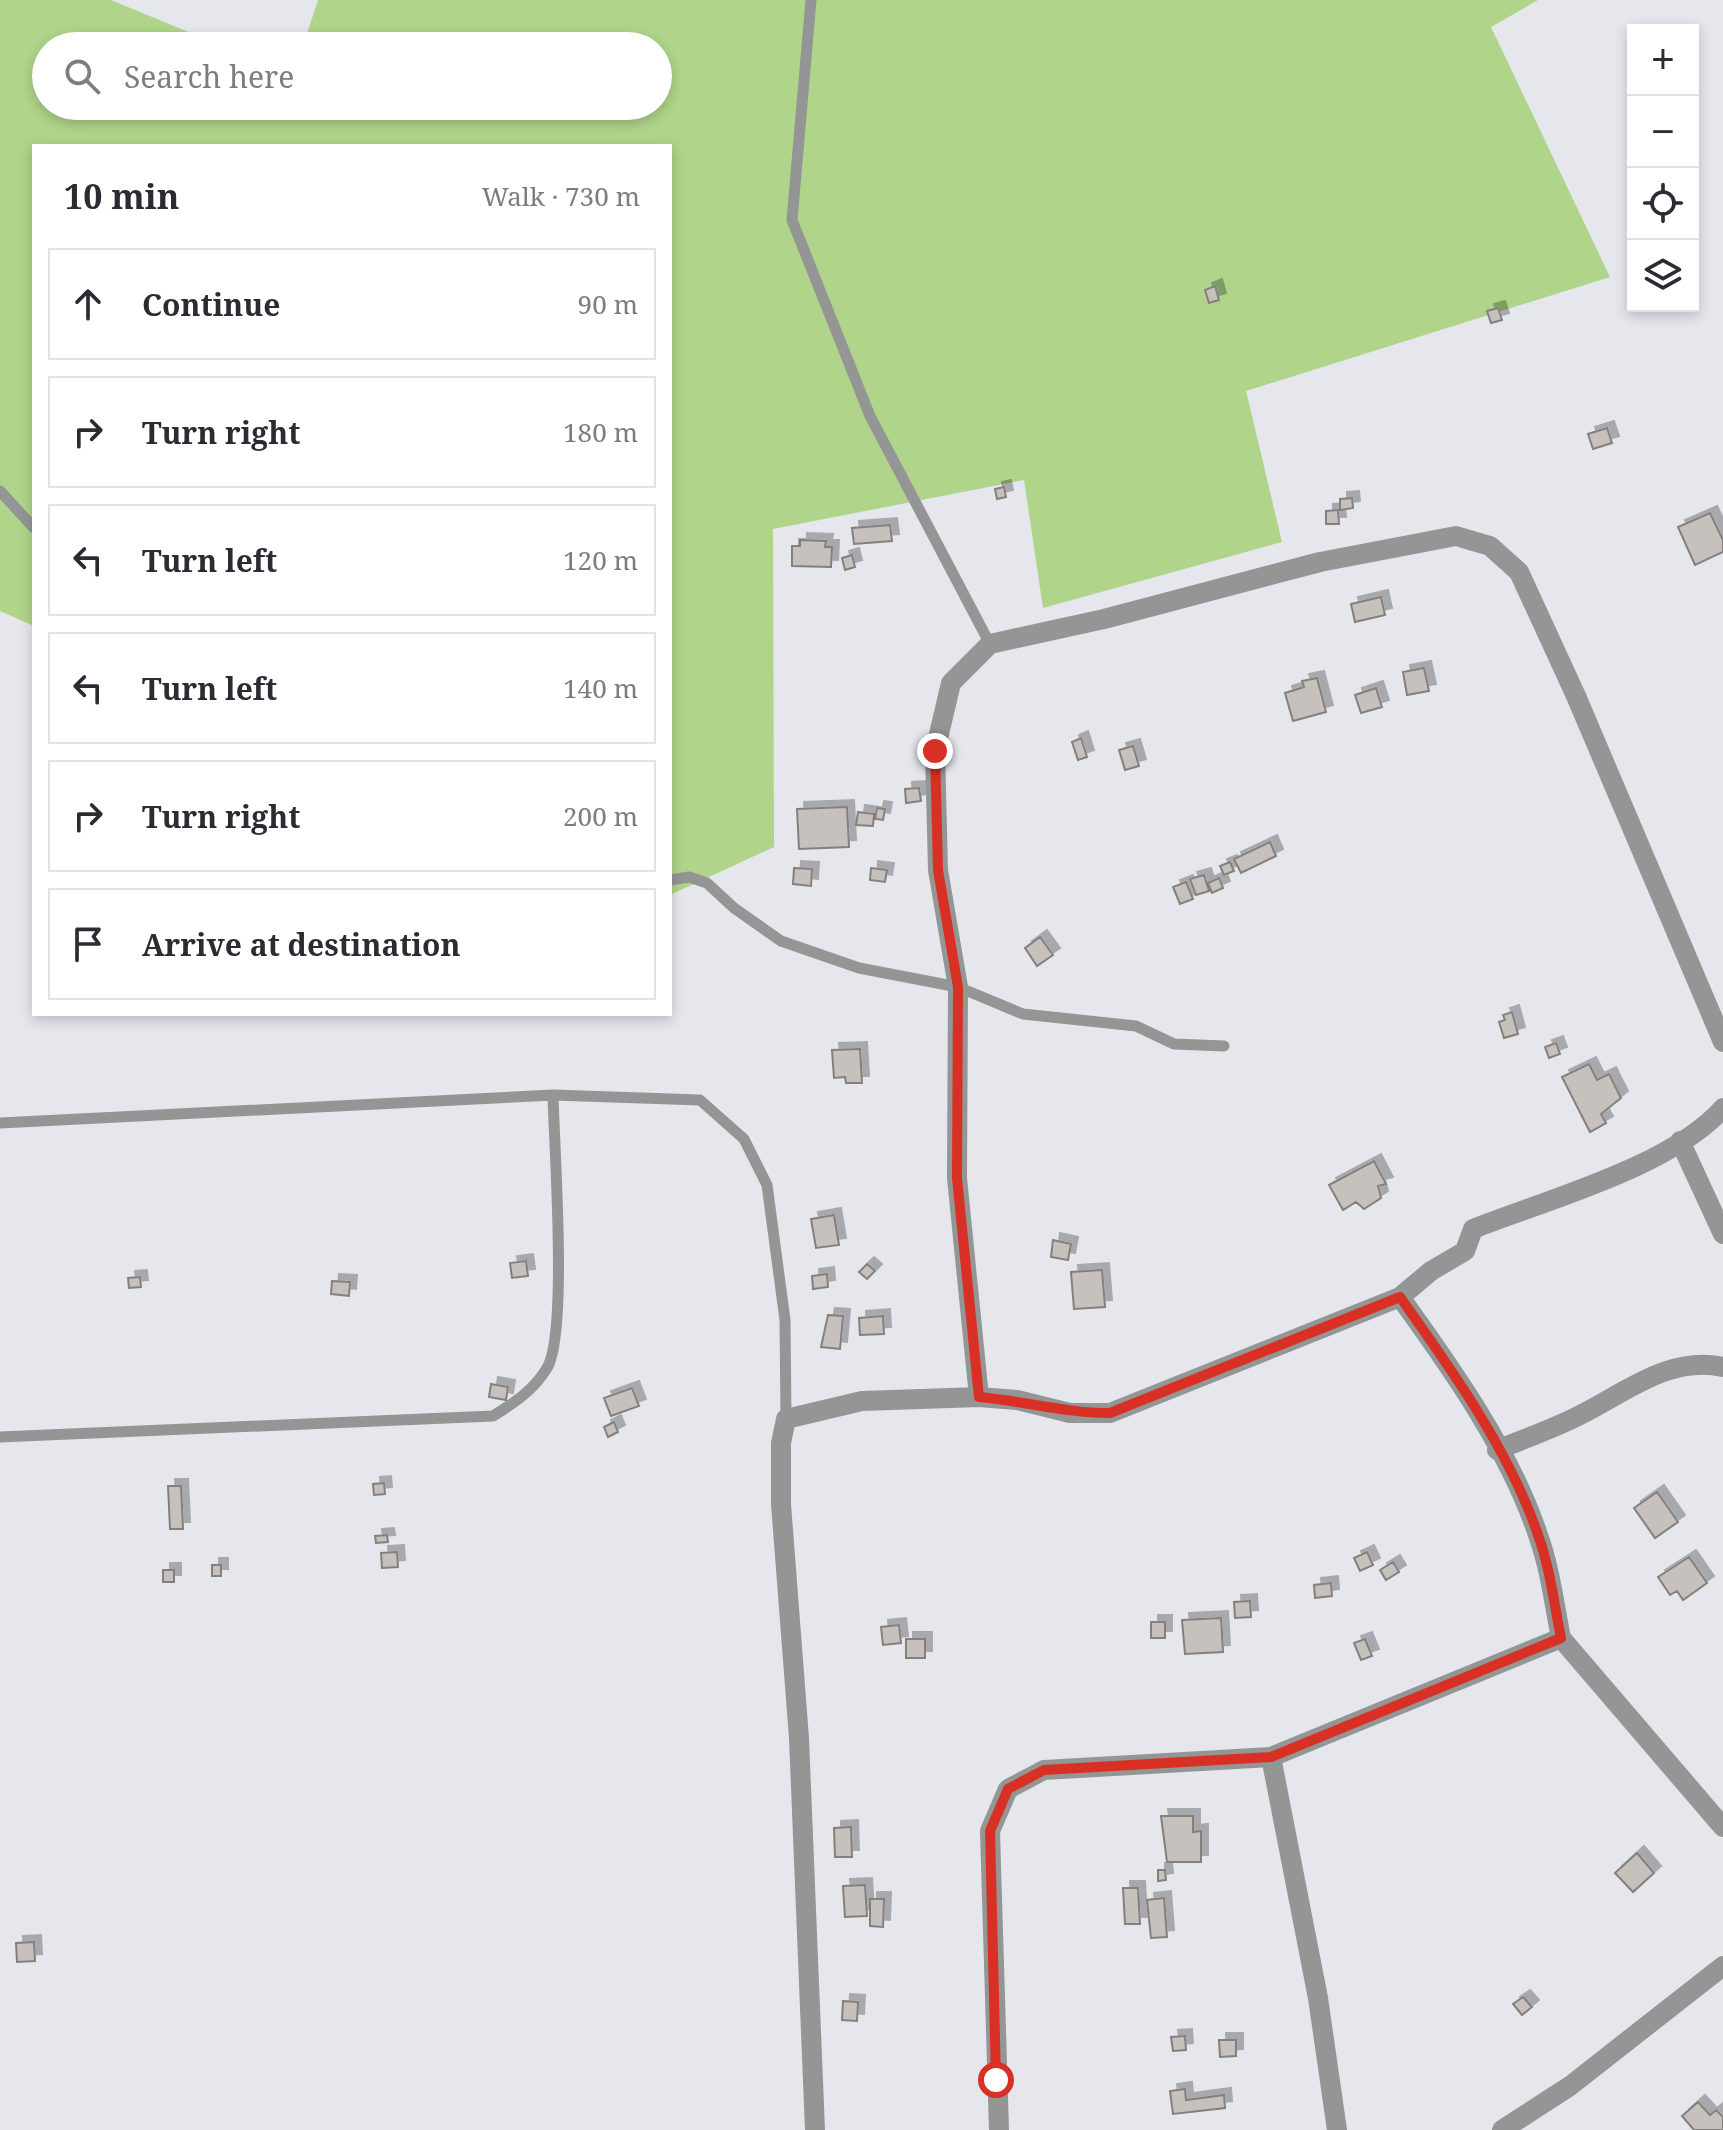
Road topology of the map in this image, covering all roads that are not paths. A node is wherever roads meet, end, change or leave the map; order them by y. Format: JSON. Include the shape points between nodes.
{"nodes":[{"id":1,"x":811,"y":0,"type":"edge"},
{"id":2,"x":0,"y":491,"type":"edge"},
{"id":3,"x":32,"y":526,"type":"edge"},
{"id":4,"x":990,"y":644,"type":"junction"},
{"id":5,"x":672,"y":880,"type":"edge"},
{"id":6,"x":958,"y":987,"type":"junction"},
{"id":7,"x":1723,"y":1042,"type":"edge"},
{"id":8,"x":1224,"y":1046,"type":"dead end"},
{"id":9,"x":553,"y":1095,"type":"junction"},
{"id":10,"x":1723,"y":1108,"type":"edge"},
{"id":11,"x":0,"y":1123,"type":"edge"},
{"id":12,"x":1680,"y":1141,"type":"junction"},
{"id":13,"x":1723,"y":1234,"type":"edge"},
{"id":14,"x":1400,"y":1297,"type":"junction"},
{"id":15,"x":1723,"y":1367,"type":"edge"},
{"id":16,"x":979,"y":1397,"type":"junction"},
{"id":17,"x":786,"y":1419,"type":"junction"},
{"id":18,"x":0,"y":1437,"type":"edge"},
{"id":19,"x":1497,"y":1450,"type":"junction"},
{"id":20,"x":1561,"y":1638,"type":"junction"},
{"id":21,"x":1271,"y":1757,"type":"junction"},
{"id":22,"x":1723,"y":1827,"type":"edge"},
{"id":23,"x":1723,"y":1966,"type":"edge"},
{"id":24,"x":815,"y":2130,"type":"edge"},
{"id":25,"x":999,"y":2130,"type":"edge"},
{"id":26,"x":1337,"y":2130,"type":"edge"},
{"id":27,"x":1502,"y":2130,"type":"edge"}],
"edges":[{"from":1,"to":4,"type":"lane","via":[[792,220],[870,416]]},
{"from":2,"to":3,"type":"lane"},
{"from":4,"to":6,"type":"street","via":[[951,683],[935,751],[938,870]]},
{"from":4,"to":7,"type":"street","via":[[1350,556],[1456,536],[1490,546],[1519,572]]},
{"from":5,"to":6,"type":"lane","via":[[689,877],[707,883],[781,941],[859,968]]},
{"from":6,"to":8,"type":"lane","via":[[1023,1014],[1136,1026],[1174,1044]]},
{"from":6,"to":16,"type":"street","via":[[957,1178]]},
{"from":9,"to":11,"type":"lane"},
{"from":9,"to":17,"type":"lane","via":[[700,1100],[744,1139],[767,1185],[782,1279]]},
{"from":9,"to":18,"type":"lane","via":[[558,1323],[548,1367],[522,1398],[493,1416]]},
{"from":10,"to":12,"type":"street"},
{"from":12,"to":13,"type":"street"},
{"from":12,"to":14,"type":"street","via":[[1656,1157],[1473,1229],[1465,1251]]},
{"from":14,"to":16,"type":"street","via":[[1110,1413],[1070,1413]]},
{"from":14,"to":19,"type":"street","via":[[1461,1382]]},
{"from":15,"to":19,"type":"street","via":[[1700,1362],[1643,1380],[1583,1414]]},
{"from":16,"to":17,"type":"street","via":[[862,1401]]},
{"from":17,"to":24,"type":"street","via":[[781,1504],[799,1738]]},
{"from":19,"to":20,"type":"street","via":[[1539,1537]]},
{"from":20,"to":21,"type":"street"},
{"from":20,"to":22,"type":"street"},
{"from":21,"to":25,"type":"street","via":[[1044,1770],[1008,1789],[990,1831]]},
{"from":21,"to":26,"type":"street","via":[[1318,1998]]},
{"from":23,"to":27,"type":"street","via":[[1570,2086]]}]}
